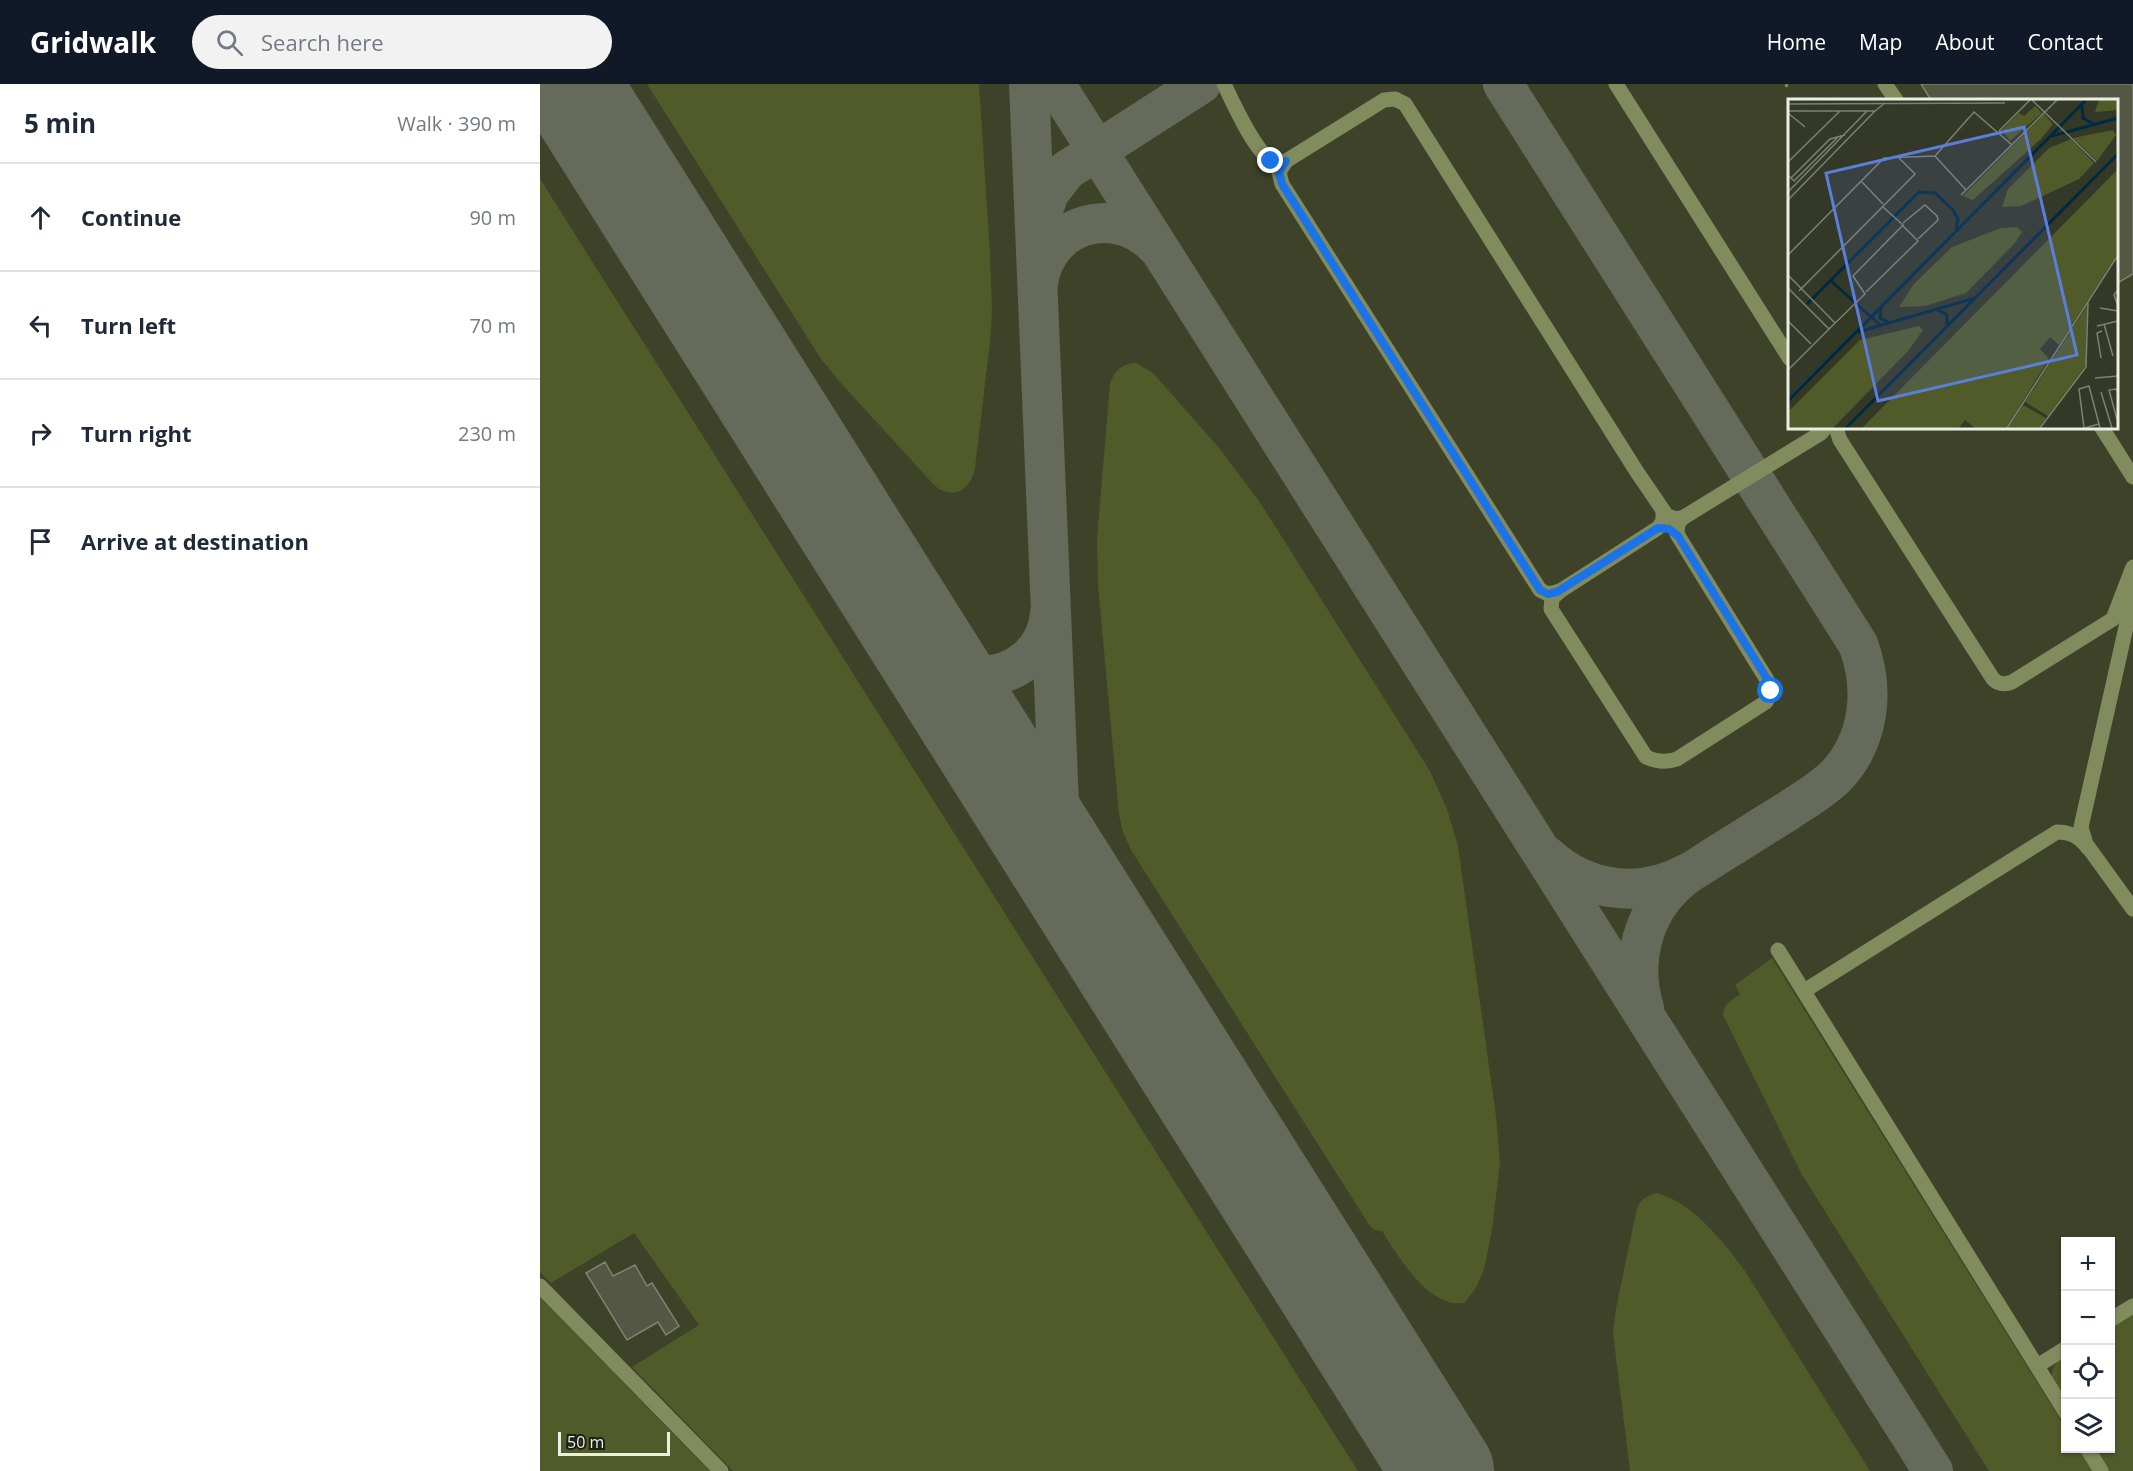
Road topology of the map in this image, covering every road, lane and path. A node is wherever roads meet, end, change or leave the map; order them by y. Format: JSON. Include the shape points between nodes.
{"nodes":[{"id":1,"x":1224,"y":84,"type":"edge"},
{"id":2,"x":1616,"y":84,"type":"edge"},
{"id":3,"x":1885,"y":84,"type":"edge"},
{"id":4,"x":1895,"y":99,"type":"edge"},
{"id":5,"x":1286,"y":161,"type":"junction"},
{"id":6,"x":1788,"y":356,"type":"edge"},
{"id":7,"x":2103,"y":429,"type":"edge"},
{"id":8,"x":1823,"y":430,"type":"edge"},
{"id":9,"x":1838,"y":434,"type":"edge"},
{"id":10,"x":2133,"y":477,"type":"edge"},
{"id":11,"x":1663,"y":513,"type":"junction"},
{"id":12,"x":1684,"y":517,"type":"junction"},
{"id":13,"x":1658,"y":528,"type":"junction"},
{"id":14,"x":1678,"y":536,"type":"junction"},
{"id":15,"x":2133,"y":567,"type":"edge"},
{"id":16,"x":1560,"y":591,"type":"junction"},
{"id":17,"x":2133,"y":596,"type":"edge"},
{"id":18,"x":2088,"y":848,"type":"junction"},
{"id":19,"x":2133,"y":909,"type":"edge"},
{"id":20,"x":1778,"y":950,"type":"dead end"},
{"id":21,"x":1804,"y":991,"type":"junction"},
{"id":22,"x":540,"y":1286,"type":"edge"},
{"id":23,"x":2133,"y":1306,"type":"edge"},
{"id":24,"x":2115,"y":1317,"type":"edge"},
{"id":25,"x":2061,"y":1351,"type":"edge"},
{"id":26,"x":2037,"y":1366,"type":"junction"},
{"id":27,"x":2061,"y":1405,"type":"edge"},
{"id":28,"x":2090,"y":1453,"type":"edge"},
{"id":29,"x":721,"y":1471,"type":"edge"},
{"id":30,"x":2101,"y":1471,"type":"edge"}],
"edges":[{"from":1,"to":5,"type":"lane","via":[[1266,158]]},
{"from":2,"to":6,"type":"lane"},
{"from":3,"to":4,"type":"lane"},
{"from":5,"to":11,"type":"lane","via":[[1384,100],[1395,99],[1405,104]]},
{"from":5,"to":16,"type":"lane","via":[[1279,172],[1282,184],[1460,465],[1540,590],[1548,594]]},
{"from":7,"to":10,"type":"lane"},
{"from":8,"to":9,"type":"lane"},
{"from":8,"to":12,"type":"lane"},
{"from":9,"to":15,"type":"lane","via":[[1960,630],[1992,679],[1999,683],[2014,681],[2113,620]]},
{"from":11,"to":12,"type":"lane","via":[[1674,519]]},
{"from":11,"to":13,"type":"lane"},
{"from":12,"to":14,"type":"lane","via":[[1677,525]]},
{"from":13,"to":14,"type":"lane","via":[[1669,529]]},
{"from":13,"to":16,"type":"lane"},
{"from":14,"to":16,"type":"lane","via":[[1771,691],[1766,702],[1677,759],[1659,762],[1646,757],[1551,609],[1552,598]]},
{"from":17,"to":18,"type":"lane","via":[[2081,822]]},
{"from":18,"to":19,"type":"lane"},
{"from":18,"to":21,"type":"lane","via":[[2073,834],[2057,832]]},
{"from":20,"to":21,"type":"lane"},
{"from":21,"to":26,"type":"lane"},
{"from":22,"to":29,"type":"lane"},
{"from":23,"to":24,"type":"lane"},
{"from":25,"to":26,"type":"lane"},
{"from":26,"to":27,"type":"lane"},
{"from":28,"to":30,"type":"lane"}]}
